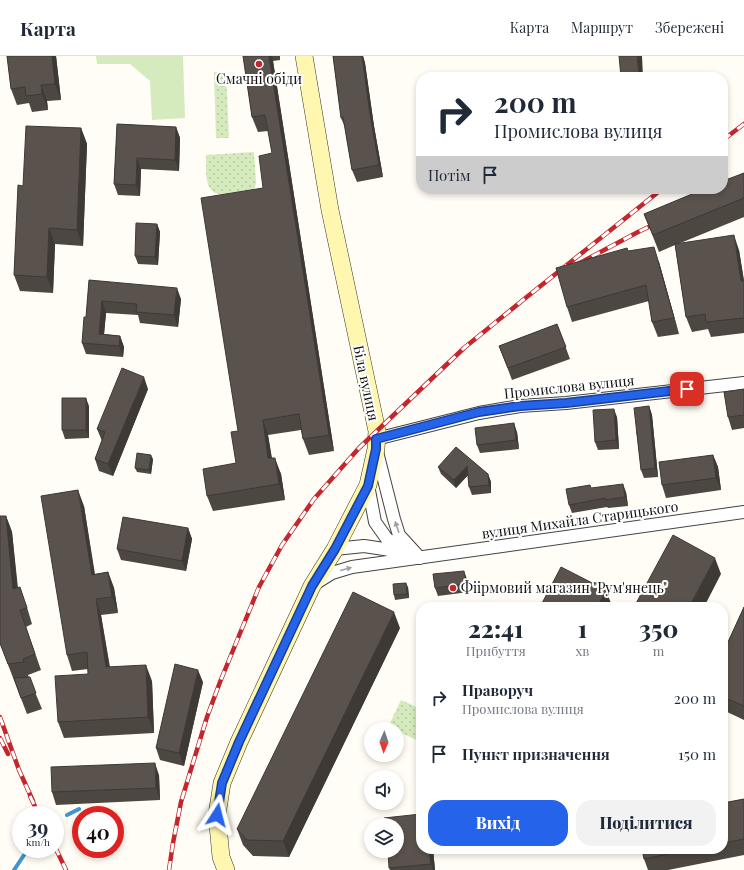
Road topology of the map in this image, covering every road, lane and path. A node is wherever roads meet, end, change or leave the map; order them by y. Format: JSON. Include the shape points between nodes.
{"nodes":[{"id":1,"x":304,"y":56,"type":"edge"},
{"id":2,"x":744,"y":382,"type":"edge"},
{"id":3,"x":376,"y":444,"type":"junction"},
{"id":4,"x":368,"y":486,"type":"junction"},
{"id":5,"x":744,"y":512,"type":"edge"},
{"id":6,"x":335,"y":549,"type":"junction"},
{"id":7,"x":420,"y":558,"type":"junction"},
{"id":8,"x":312,"y":586,"type":"junction"},
{"id":9,"x":226,"y":870,"type":"edge"}],
"edges":[{"from":1,"to":3,"type":"street","name":"Біла вулиця","via":[[330,210],[376,431]]},
{"from":2,"to":3,"type":"street","name":"Промислова вулиця","via":[[479,412]]},
{"from":3,"to":4,"type":"street","name":"Біла вулиця"},
{"from":7,"to":3,"type":"street","one_way":true,"via":[[399,535]]},
{"from":4,"to":6,"type":"street","name":"Біла вулиця"},
{"from":4,"to":7,"type":"street","via":[[374,522],[387,539]]},
{"from":5,"to":7,"type":"street","name":"вулиця Михайла Старицького"},
{"from":6,"to":7,"type":"street","name":"вулиця Михайла Старицького","via":[[364,546]]},
{"from":6,"to":8,"type":"street","name":"Біла вулиця"},
{"from":8,"to":7,"type":"street","name":"вулиця Михайла Старицького","one_way":true,"via":[[332,573],[352,567]]},
{"from":8,"to":9,"type":"street","name":"Біла вулиця","via":[[222,783],[217,815],[221,857]]}]}
